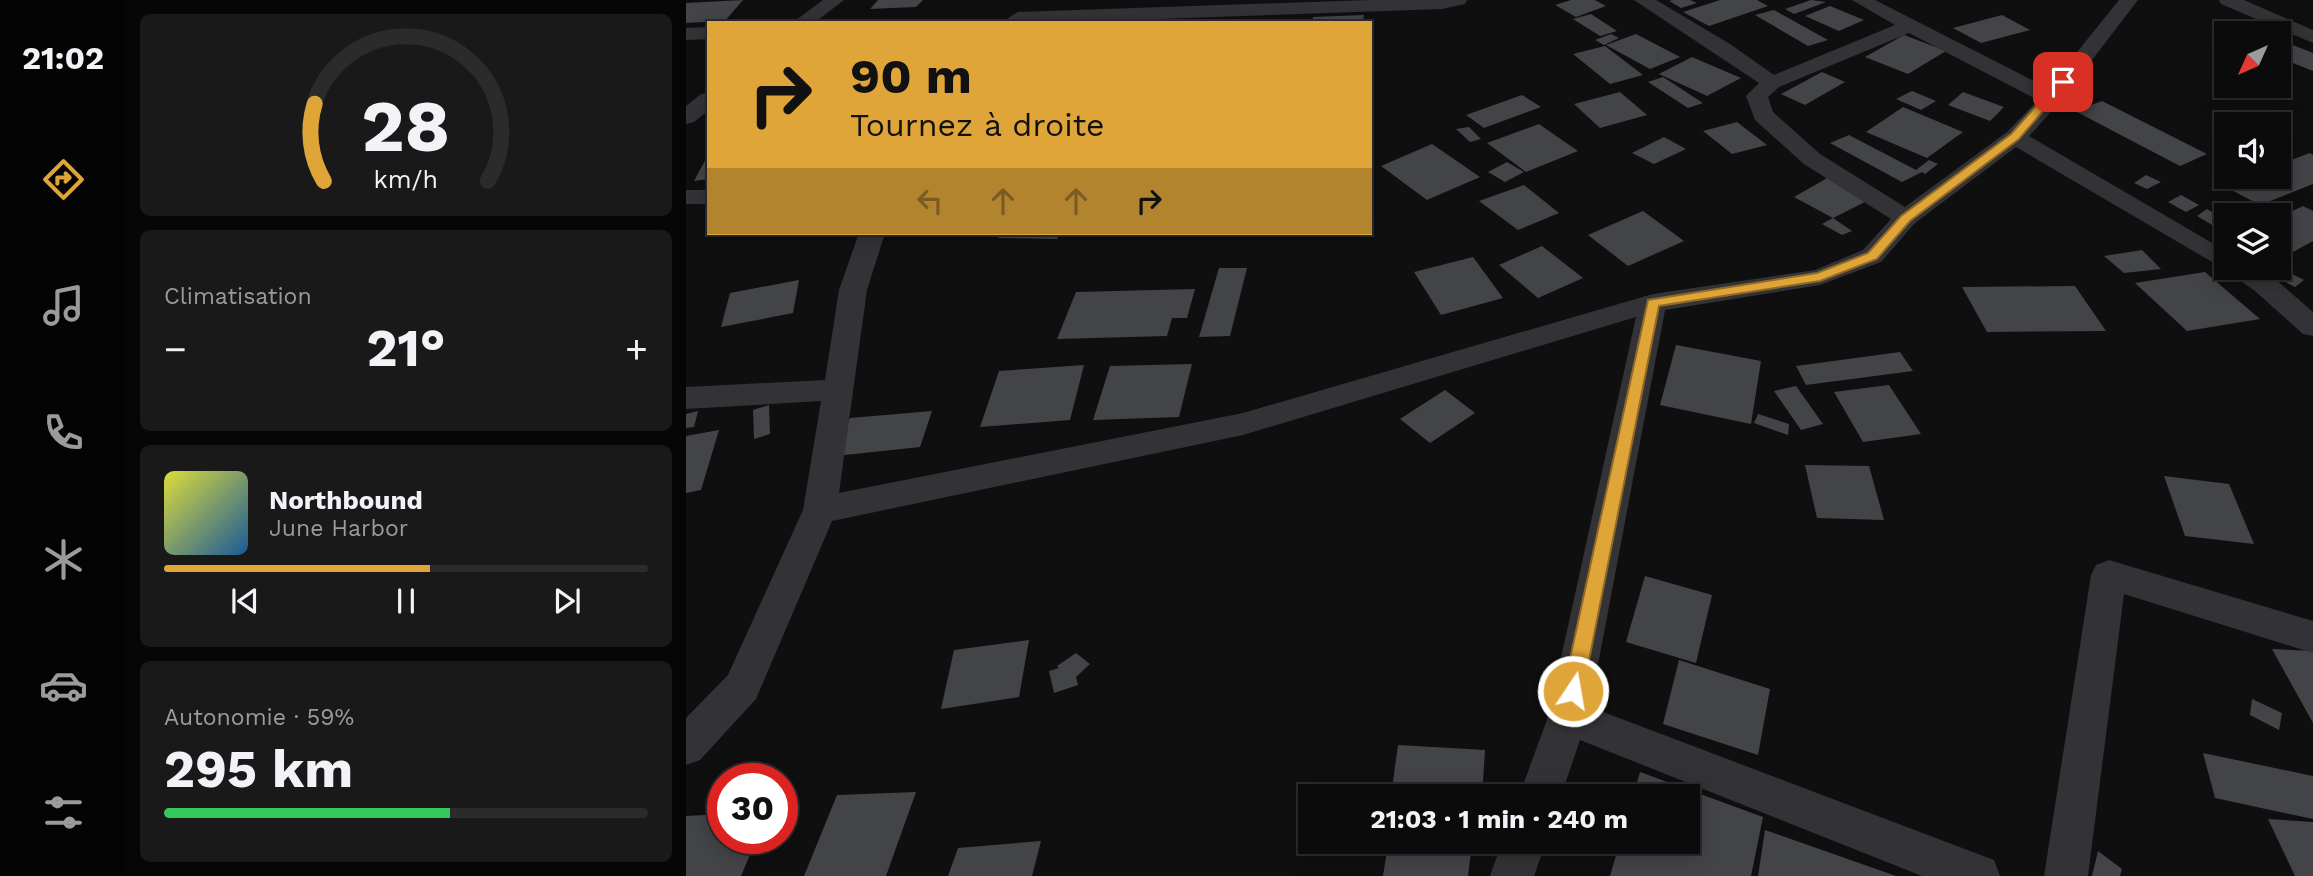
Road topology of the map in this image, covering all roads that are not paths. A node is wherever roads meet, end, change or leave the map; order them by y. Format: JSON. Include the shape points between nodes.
{"nodes":[{"id":1,"x":835,"y":0,"type":"edge"},
{"id":2,"x":1036,"y":0,"type":"edge"},
{"id":3,"x":1458,"y":0,"type":"edge"},
{"id":4,"x":1643,"y":0,"type":"edge"},
{"id":5,"x":1861,"y":0,"type":"edge"},
{"id":6,"x":2129,"y":0,"type":"edge"},
{"id":7,"x":2228,"y":0,"type":"edge"},
{"id":8,"x":804,"y":21,"type":"edge"},
{"id":9,"x":1017,"y":21,"type":"edge"},
{"id":10,"x":1911,"y":25,"type":"junction"},
{"id":11,"x":707,"y":33,"type":"edge"},
{"id":12,"x":686,"y":34,"type":"edge"},
{"id":13,"x":2313,"y":37,"type":"edge"},
{"id":14,"x":1772,"y":83,"type":"junction"},
{"id":15,"x":2051,"y":98,"type":"junction"},
{"id":16,"x":707,"y":101,"type":"edge"},
{"id":17,"x":686,"y":117,"type":"edge"},
{"id":18,"x":2015,"y":137,"type":"junction"},
{"id":19,"x":686,"y":197,"type":"edge"},
{"id":20,"x":707,"y":197,"type":"edge"},
{"id":21,"x":1906,"y":218,"type":"junction"},
{"id":22,"x":871,"y":235,"type":"edge"},
{"id":23,"x":2214,"y":255,"type":"edge"},
{"id":24,"x":2256,"y":280,"type":"edge"},
{"id":25,"x":1653,"y":303,"type":"junction"},
{"id":26,"x":2313,"y":327,"type":"edge"},
{"id":27,"x":838,"y":390,"type":"junction"},
{"id":28,"x":686,"y":398,"type":"edge"},
{"id":29,"x":821,"y":510,"type":"junction"},
{"id":30,"x":2313,"y":637,"type":"edge"},
{"id":31,"x":1568,"y":717,"type":"junction"},
{"id":32,"x":686,"y":746,"type":"edge"},
{"id":33,"x":1544,"y":784,"type":"edge"},
{"id":34,"x":1520,"y":854,"type":"edge"},
{"id":35,"x":1512,"y":876,"type":"edge"},
{"id":36,"x":1978,"y":876,"type":"edge"},
{"id":37,"x":2066,"y":876,"type":"edge"}],
"edges":[{"from":1,"to":8,"type":"street"},
{"from":2,"to":9,"type":"street"},
{"from":3,"to":9,"type":"street"},
{"from":4,"to":14,"type":"street"},
{"from":5,"to":10,"type":"street"},
{"from":6,"to":15,"type":"street"},
{"from":7,"to":13,"type":"street"},
{"from":10,"to":14,"type":"street"},
{"from":10,"to":15,"type":"street"},
{"from":11,"to":12,"type":"street"},
{"from":14,"to":21,"type":"street","via":[[1757,96],[1763,115],[1812,159]]},
{"from":15,"to":18,"type":"street"},
{"from":16,"to":17,"type":"street"},
{"from":18,"to":21,"type":"street"},
{"from":18,"to":23,"type":"street"},
{"from":19,"to":20,"type":"street"},
{"from":21,"to":25,"type":"street","via":[[1872,256],[1820,276]]},
{"from":22,"to":27,"type":"street","via":[[853,290]]},
{"from":24,"to":26,"type":"street"},
{"from":25,"to":29,"type":"street","via":[[1243,424]]},
{"from":25,"to":31,"type":"street"},
{"from":27,"to":28,"type":"street"},
{"from":27,"to":29,"type":"street"},
{"from":29,"to":32,"type":"street","via":[[742,687]]},
{"from":30,"to":37,"type":"street","via":[[2109,575]]},
{"from":31,"to":33,"type":"street"},
{"from":31,"to":36,"type":"street"},
{"from":34,"to":35,"type":"street"}]}
